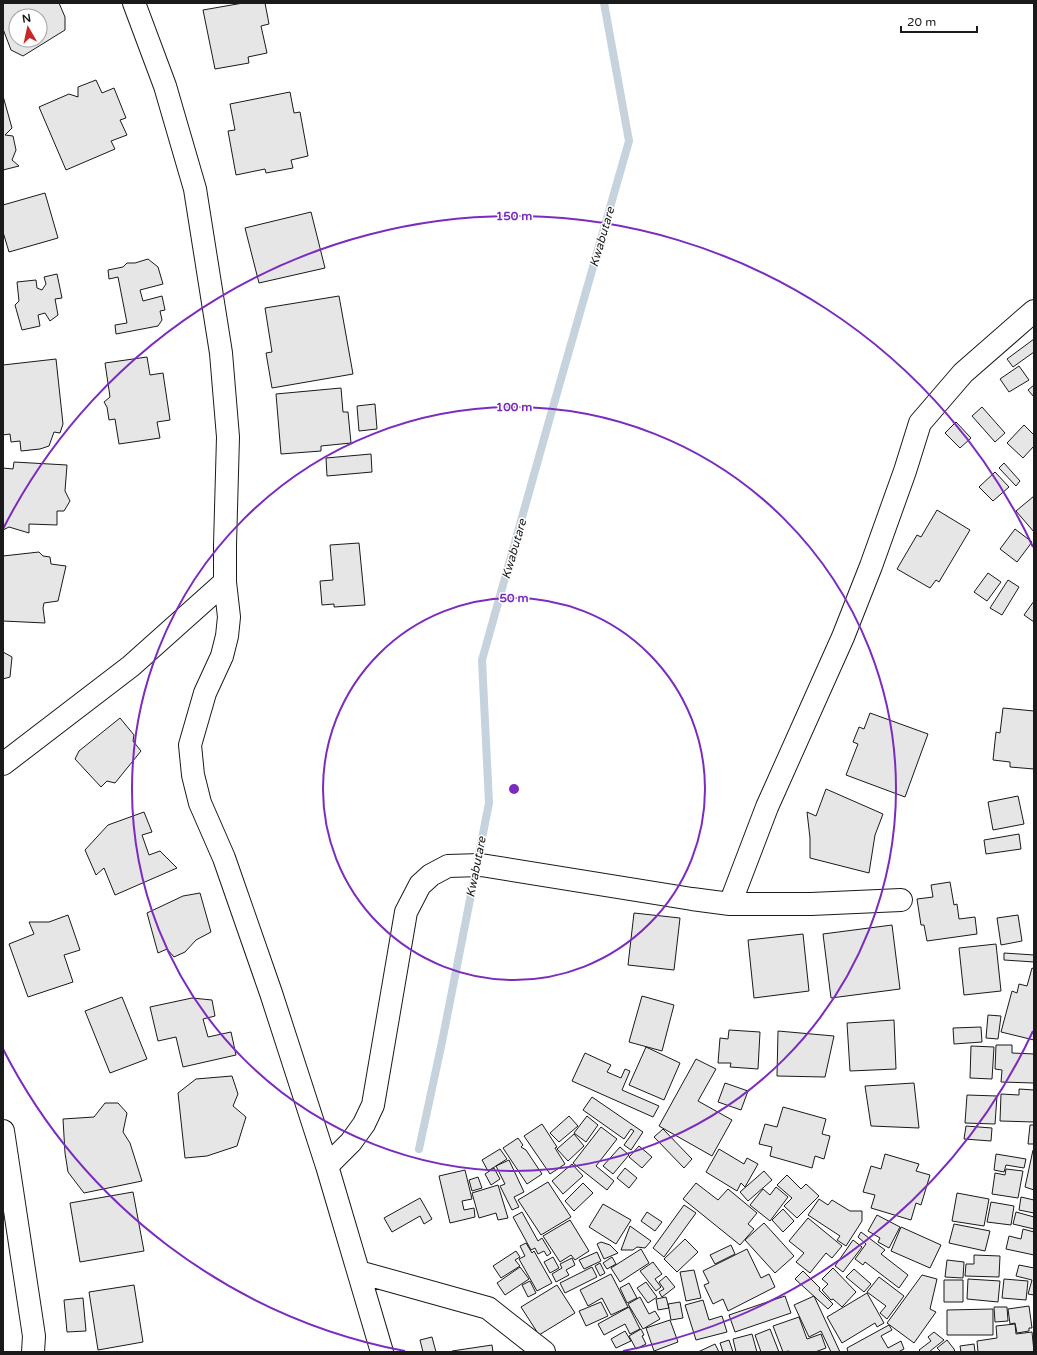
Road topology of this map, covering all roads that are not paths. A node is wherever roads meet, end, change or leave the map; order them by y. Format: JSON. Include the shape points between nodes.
{"nodes":[{"id":1,"x":134,"y":3,"type":"edge"},
{"id":2,"x":1034,"y":311,"type":"edge"},
{"id":3,"x":225,"y":582,"type":"junction"},
{"id":4,"x":3,"y":764,"type":"edge"},
{"id":5,"x":901,"y":900,"type":"dead end"},
{"id":6,"x":730,"y":904,"type":"junction"},
{"id":7,"x":3,"y":1131,"type":"edge"},
{"id":8,"x":327,"y":1166,"type":"junction"},
{"id":9,"x":359,"y":1272,"type":"junction"},
{"id":10,"x":33,"y":1352,"type":"edge"},
{"id":11,"x":382,"y":1352,"type":"edge"},
{"id":12,"x":544,"y":1352,"type":"edge"}],
"edges":[{"from":1,"to":3,"type":"street","via":[[165,86],[196,189],[221,353],[228,437]]},
{"from":2,"to":6,"type":"street","via":[[963,373],[920,423],[871,566],[843,637],[768,807]]},
{"from":3,"to":4,"type":"street","via":[[131,666]]},
{"from":3,"to":8,"type":"street","via":[[229,617],[227,636],[222,656],[205,693],[190,745],[193,775],[200,803],[224,858],[271,994]]},
{"from":5,"to":6,"type":"street"},
{"from":6,"to":8,"type":"street","via":[[481,865],[448,866],[431,875],[420,885],[406,912],[373,1104],[364,1124],[351,1142]]},
{"from":7,"to":10,"type":"street","via":[[34,1336]]},
{"from":8,"to":9,"type":"street"},
{"from":9,"to":11,"type":"street"},
{"from":9,"to":12,"type":"street","via":[[488,1308]]}]}
